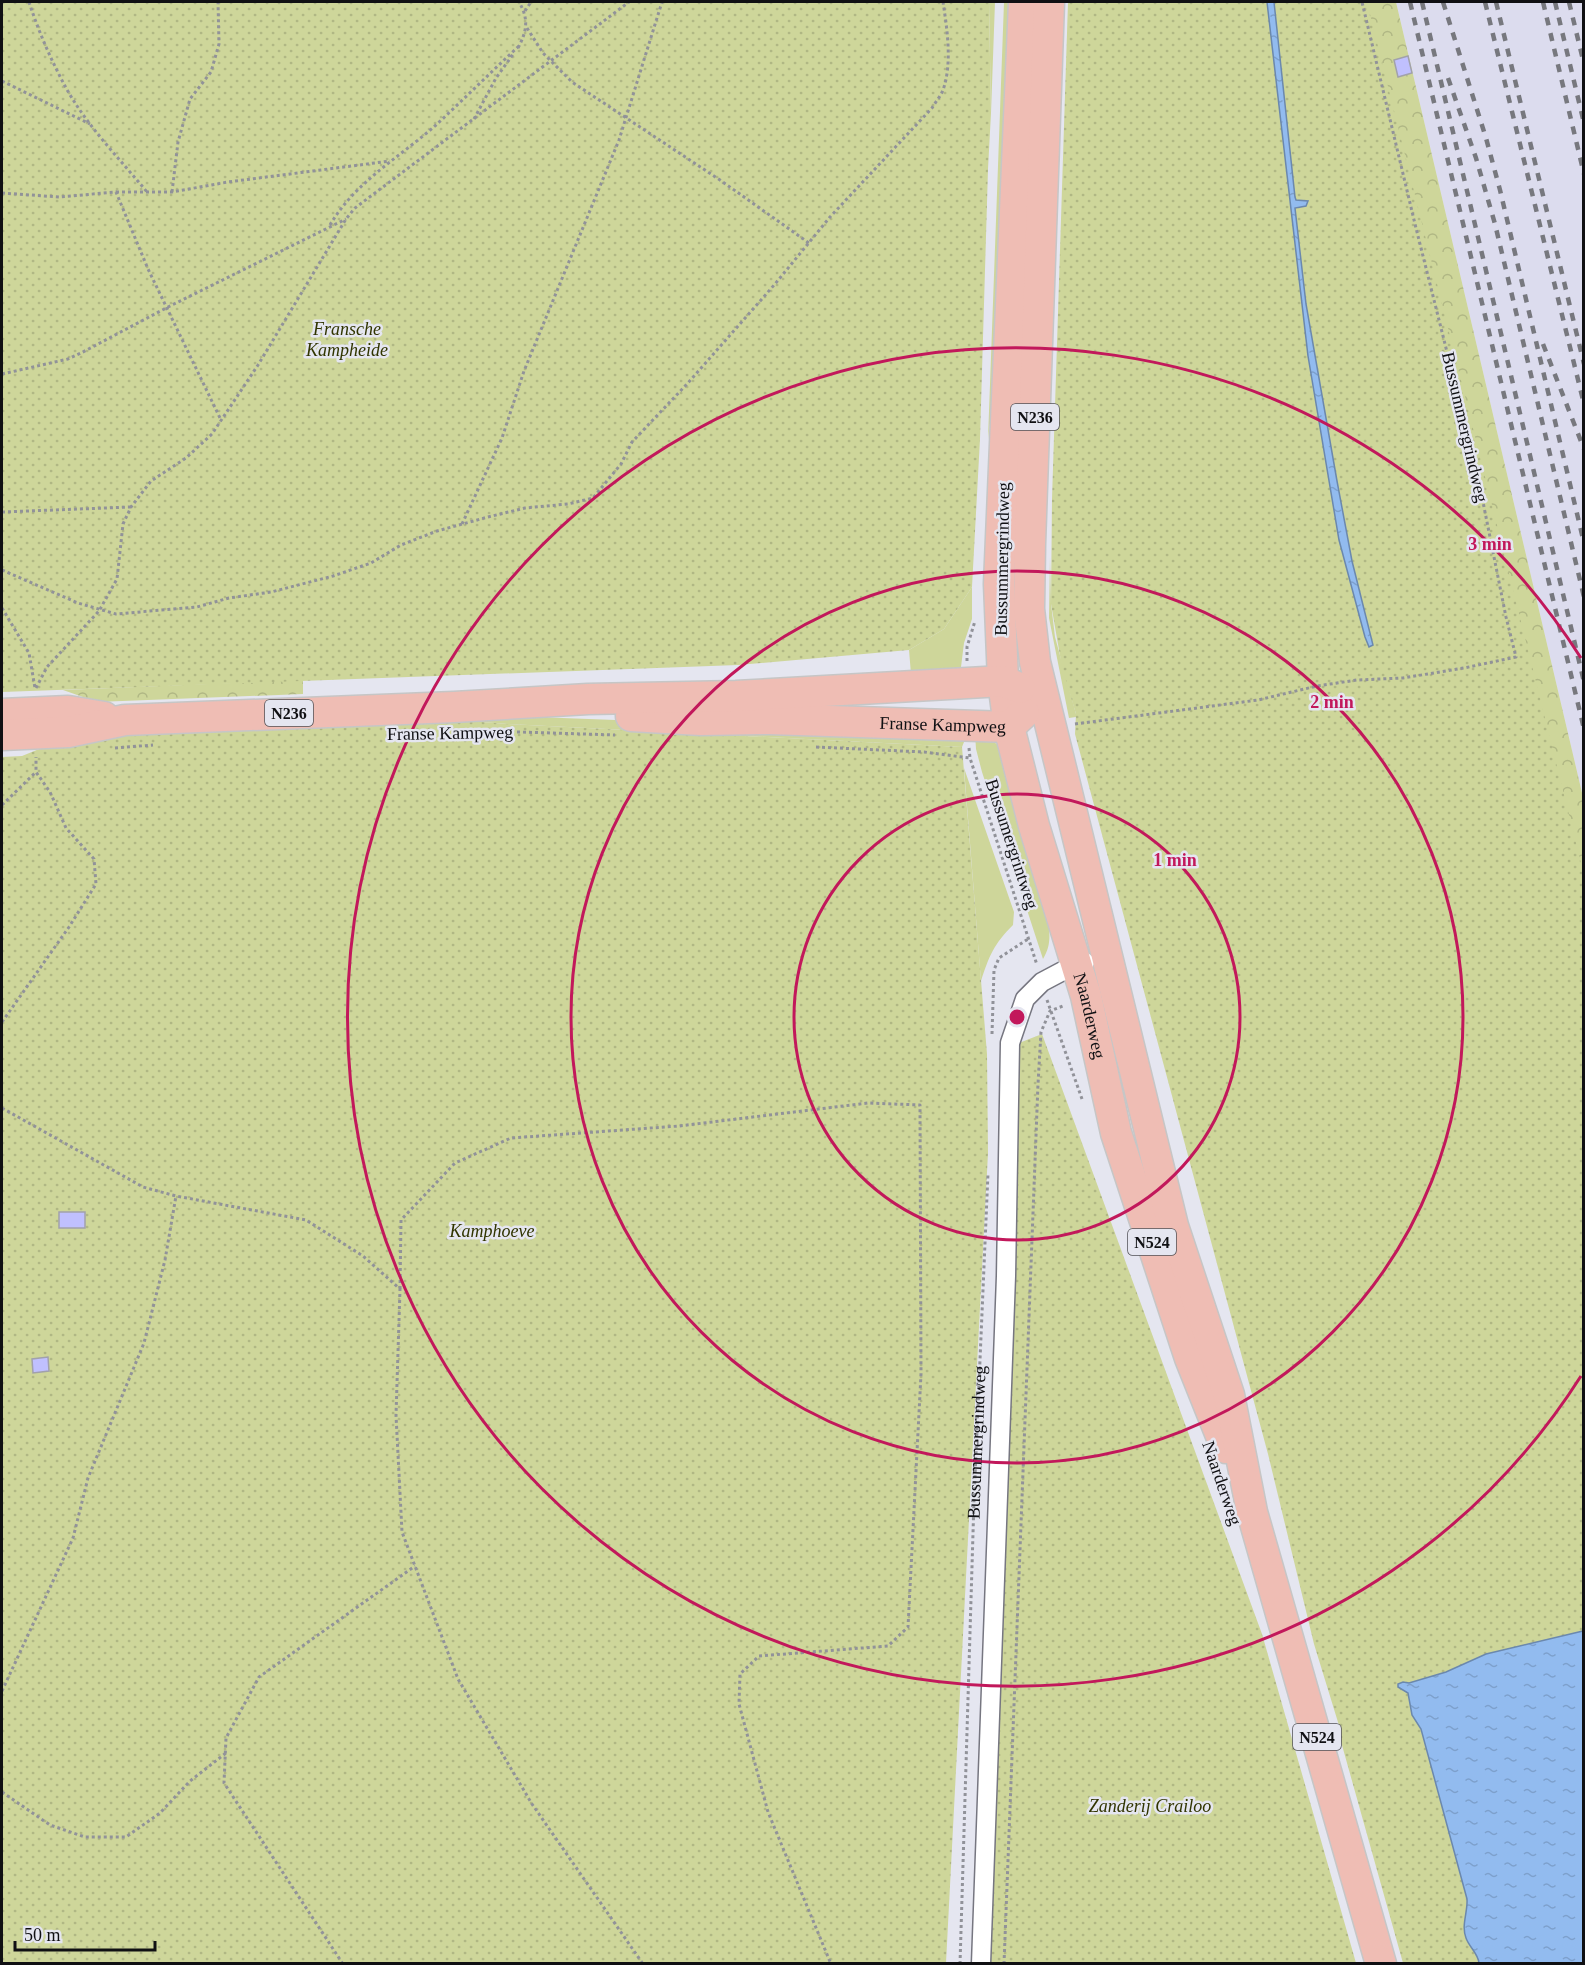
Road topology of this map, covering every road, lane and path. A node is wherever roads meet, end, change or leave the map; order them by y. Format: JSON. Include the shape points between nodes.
{"nodes":[{"id":1,"x":29,"y":2,"type":"edge"},
{"id":2,"x":218,"y":2,"type":"edge"},
{"id":3,"x":519,"y":2,"type":"edge"},
{"id":4,"x":531,"y":2,"type":"edge"},
{"id":5,"x":629,"y":2,"type":"edge"},
{"id":6,"x":662,"y":2,"type":"edge"},
{"id":7,"x":943,"y":2,"type":"edge"},
{"id":8,"x":1024,"y":2,"type":"edge"},
{"id":9,"x":1049,"y":2,"type":"edge"},
{"id":10,"x":1362,"y":2,"type":"edge"},
{"id":11,"x":525,"y":11,"type":"junction"},
{"id":12,"x":527,"y":28,"type":"junction"},
{"id":13,"x":519,"y":46,"type":"junction"},
{"id":14,"x":551,"y":62,"type":"junction"},
{"id":15,"x":2,"y":81,"type":"edge"},
{"id":16,"x":625,"y":118,"type":"junction"},
{"id":17,"x":473,"y":121,"type":"junction"},
{"id":18,"x":91,"y":125,"type":"junction"},
{"id":19,"x":1032,"y":136,"type":"junction"},
{"id":20,"x":390,"y":161,"type":"junction"},
{"id":21,"x":116,"y":192,"type":"junction"},
{"id":22,"x":172,"y":192,"type":"junction"},
{"id":23,"x":2,"y":193,"type":"edge"},
{"id":24,"x":148,"y":193,"type":"junction"},
{"id":25,"x":346,"y":219,"type":"junction"},
{"id":26,"x":329,"y":226,"type":"junction"},
{"id":27,"x":809,"y":243,"type":"junction"},
{"id":28,"x":168,"y":307,"type":"junction"},
{"id":29,"x":2,"y":374,"type":"edge"},
{"id":30,"x":221,"y":420,"type":"junction"},
{"id":31,"x":131,"y":507,"type":"junction"},
{"id":32,"x":2,"y":512,"type":"edge"},
{"id":33,"x":462,"y":524,"type":"junction"},
{"id":34,"x":2,"y":570,"type":"edge"},
{"id":35,"x":2,"y":608,"type":"edge"},
{"id":36,"x":99,"y":611,"type":"junction"},
{"id":37,"x":1003,"y":681,"type":"junction"},
{"id":38,"x":1043,"y":697,"type":"junction"},
{"id":39,"x":454,"y":707,"type":"junction"},
{"id":40,"x":2,"y":714,"type":"edge"},
{"id":41,"x":125,"y":720,"type":"junction"},
{"id":42,"x":1009,"y":727,"type":"junction"},
{"id":43,"x":1050,"y":727,"type":"junction"},
{"id":44,"x":476,"y":731,"type":"dead end"},
{"id":45,"x":2,"y":735,"type":"edge"},
{"id":46,"x":621,"y":735,"type":"dead end"},
{"id":47,"x":153,"y":745,"type":"dead end"},
{"id":48,"x":817,"y":747,"type":"dead end"},
{"id":49,"x":106,"y":749,"type":"dead end"},
{"id":50,"x":36,"y":756,"type":"dead end"},
{"id":51,"x":970,"y":758,"type":"joint"},
{"id":52,"x":36,"y":772,"type":"junction"},
{"id":53,"x":2,"y":805,"type":"edge"},
{"id":54,"x":1107,"y":957,"type":"junction"},
{"id":55,"x":1076,"y":964,"type":"junction"},
{"id":56,"x":2,"y":1022,"type":"edge"},
{"id":57,"x":992,"y":1040,"type":"dead end"},
{"id":58,"x":1083,"y":1101,"type":"dead end"},
{"id":59,"x":2,"y":1108,"type":"edge"},
{"id":60,"x":988,"y":1173,"type":"dead end"},
{"id":61,"x":176,"y":1196,"type":"junction"},
{"id":62,"x":400,"y":1289,"type":"junction"},
{"id":63,"x":1252,"y":1512,"type":"junction"},
{"id":64,"x":415,"y":1566,"type":"junction"},
{"id":65,"x":2,"y":1691,"type":"edge"},
{"id":66,"x":226,"y":1753,"type":"junction"},
{"id":67,"x":2,"y":1792,"type":"edge"},
{"id":68,"x":343,"y":1964,"type":"edge"},
{"id":69,"x":643,"y":1964,"type":"edge"},
{"id":70,"x":831,"y":1964,"type":"edge"},
{"id":71,"x":960,"y":1964,"type":"edge"},
{"id":72,"x":981,"y":1964,"type":"edge"},
{"id":73,"x":1004,"y":1964,"type":"edge"},
{"id":74,"x":1381,"y":1964,"type":"edge"}],
"edges":[{"from":1,"to":18,"type":"path","via":[[65,87]]},
{"from":2,"to":22,"type":"path","via":[[219,44],[212,72],[190,99],[178,142]]},
{"from":3,"to":11,"type":"path"},
{"from":4,"to":11,"type":"path"},
{"from":5,"to":14,"type":"path"},
{"from":6,"to":16,"type":"path"},
{"from":7,"to":27,"type":"path","via":[[948,59],[943,90],[932,108]]},
{"from":8,"to":19,"type":"main road","name":"Bussummergrindweg"},
{"from":9,"to":19,"type":"main road","name":"Bussummergrindweg"},
{"from":10,"to":43,"type":"path","name":"Bussummergrindweg","via":[[1477,472],[1516,657],[1403,678],[1317,686],[1258,700]]},
{"from":11,"to":12,"type":"path"},
{"from":12,"to":13,"type":"path"},
{"from":12,"to":14,"type":"path"},
{"from":13,"to":17,"type":"path"},
{"from":13,"to":20,"type":"path","via":[[434,127]]},
{"from":14,"to":16,"type":"path","via":[[572,82]]},
{"from":14,"to":17,"type":"path"},
{"from":15,"to":18,"type":"path"},
{"from":16,"to":27,"type":"path"},
{"from":16,"to":33,"type":"path","via":[[524,371],[502,438]]},
{"from":17,"to":25,"type":"path","via":[[355,208]]},
{"from":18,"to":24,"type":"path"},
{"from":19,"to":37,"type":"main road","name":"Bussummergrindweg","number":"N236","via":[[999,584]]},
{"from":19,"to":38,"type":"main road","name":"Bussummergrindweg","number":"N236","via":[[1029,609]]},
{"from":20,"to":22,"type":"path"},
{"from":20,"to":26,"type":"path","via":[[339,210]]},
{"from":21,"to":23,"type":"path","via":[[59,197]]},
{"from":21,"to":24,"type":"path"},
{"from":21,"to":28,"type":"path"},
{"from":22,"to":24,"type":"path"},
{"from":25,"to":26,"type":"path"},
{"from":25,"to":30,"type":"path"},
{"from":26,"to":28,"type":"path"},
{"from":27,"to":33,"type":"path","via":[[632,442],[621,464],[593,498],[525,508]]},
{"from":28,"to":29,"type":"path","via":[[68,359]]},
{"from":28,"to":30,"type":"path"},
{"from":30,"to":31,"type":"path","via":[[186,458],[151,481]]},
{"from":31,"to":32,"type":"path"},
{"from":31,"to":36,"type":"path","via":[[123,524],[117,579]]},
{"from":33,"to":36,"type":"path","via":[[401,545],[371,563],[271,592],[153,612]]},
{"from":34,"to":36,"type":"path"},
{"from":35,"to":36,"type":"path","via":[[28,653],[35,689],[47,667]]},
{"from":37,"to":38,"type":"main road","name":"Franse Kampweg","number":"N236"},
{"from":37,"to":39,"type":"main road","name":"Franse Kampweg","number":"N236"},
{"from":37,"to":42,"type":"main road","name":"Bussummergrindweg","number":"N236"},
{"from":38,"to":42,"type":"main road","name":"Franse Kampweg"},
{"from":38,"to":43,"type":"main road","name":"Bussummergrindweg","number":"N524"},
{"from":39,"to":41,"type":"main road","name":"Franse Kampweg","number":"N236"},
{"from":39,"to":42,"type":"main road","name":"Franse Kampweg","number":"N236","via":[[701,720]]},
{"from":40,"to":41,"type":"main road","name":"Franse Kampweg","number":"N236","via":[[68,711]]},
{"from":41,"to":45,"type":"main road","name":"Franse Kampweg","number":"N236","via":[[68,732]]},
{"from":42,"to":55,"type":"main road","name":"Bussummergrindweg","number":"N524"},
{"from":43,"to":54,"type":"main road","name":"Bussummergrindweg","number":"N524"},
{"from":44,"to":46,"type":"path","name":"Franse Kampweg"},
{"from":47,"to":49,"type":"path"},
{"from":48,"to":51,"type":"path","name":"Franse Kampweg"},
{"from":50,"to":52,"type":"path"},
{"from":51,"to":57,"type":"path","name":"Bussumergrintweg","via":[[1028,939],[999,958],[994,970]]},
{"from":52,"to":53,"type":"path"},
{"from":52,"to":56,"type":"path","via":[[66,828],[94,860],[96,884]]},
{"from":54,"to":55,"type":"street","name":"Bussummergrindweg"},
{"from":54,"to":63,"type":"main road","name":"Naarderweg","number":"N524","via":[[1173,1226],[1229,1395]]},
{"from":55,"to":63,"type":"main road","name":"Naarderweg","number":"N524","via":[[1120,1144],[1190,1358]]},
{"from":55,"to":72,"type":"street","name":"Bussummergrindweg","via":[[1042,982],[1025,999],[1010,1043],[1005,1300]]},
{"from":58,"to":73,"type":"path","name":"Naarderweg","via":[[1050,1011],[1041,1032],[1038,1084]]},
{"from":59,"to":61,"type":"path","via":[[143,1187]]},
{"from":60,"to":71,"type":"path","name":"Bussummergrindweg"},
{"from":61,"to":62,"type":"path","via":[[306,1220],[363,1256]]},
{"from":61,"to":65,"type":"path","via":[[144,1343],[88,1478],[73,1538]]},
{"from":62,"to":64,"type":"path","via":[[396,1415],[402,1532]]},
{"from":62,"to":70,"type":"path","via":[[400,1220],[455,1163],[511,1138],[679,1126],[868,1103],[920,1105],[921,1374],[908,1627],[888,1646],[759,1656],[740,1674],[739,1704],[768,1812]]},
{"from":63,"to":74,"type":"main road","name":"Naarderweg","number":"N524"},
{"from":64,"to":66,"type":"path","via":[[259,1677],[226,1738]]},
{"from":64,"to":69,"type":"path","via":[[458,1680],[532,1804]]},
{"from":66,"to":67,"type":"path","via":[[190,1781],[160,1813],[126,1837],[86,1837],[50,1825]]},
{"from":66,"to":68,"type":"path","via":[[224,1783]]}]}
